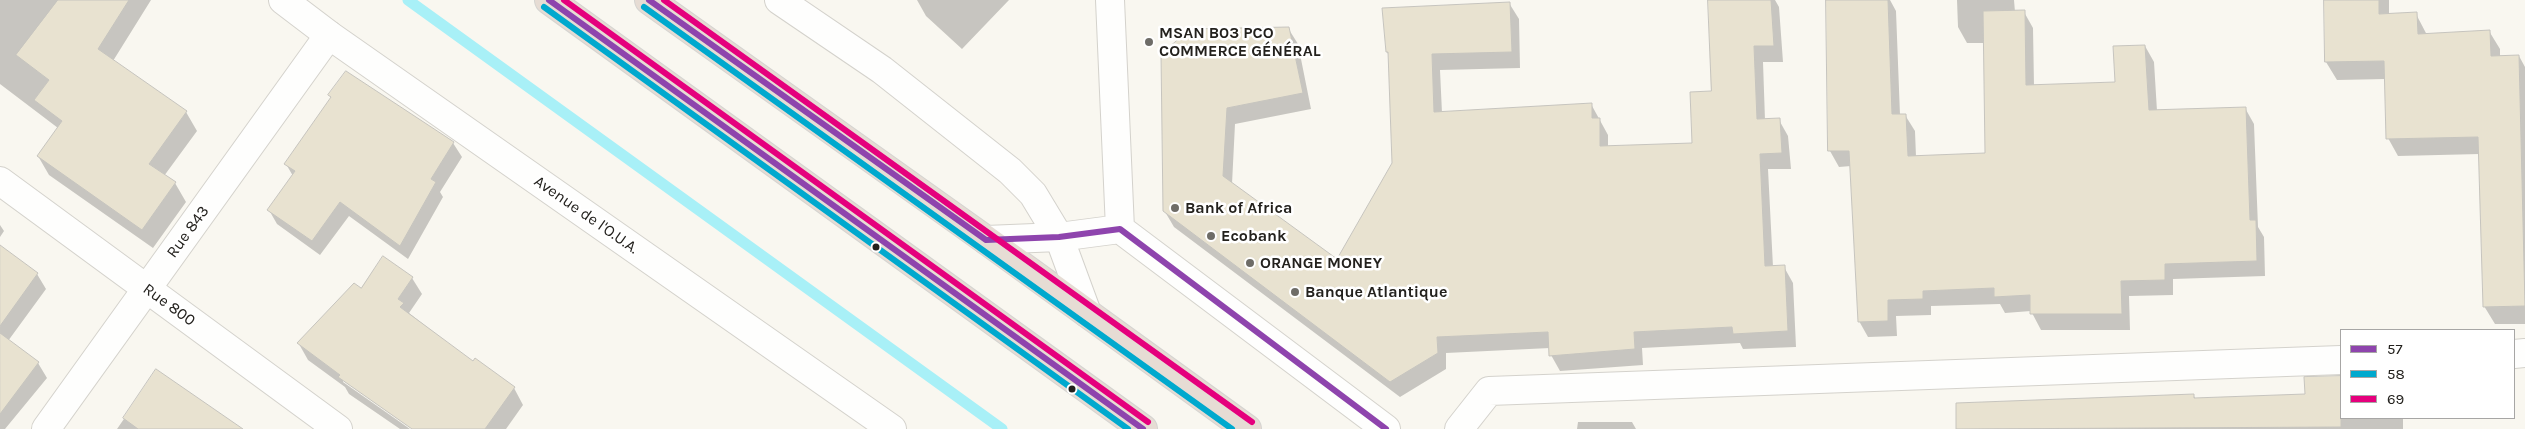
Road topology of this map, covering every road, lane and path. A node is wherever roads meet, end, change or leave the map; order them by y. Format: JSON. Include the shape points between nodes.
{"nodes":[{"id":1,"x":283,"y":0,"type":"edge"},
{"id":2,"x":549,"y":0,"type":"edge"},
{"id":3,"x":649,"y":0,"type":"edge"},
{"id":4,"x":779,"y":0,"type":"edge"},
{"id":5,"x":1110,"y":0,"type":"edge"},
{"id":6,"x":329,"y":36,"type":"junction"},
{"id":7,"x":0,"y":181,"type":"edge"},
{"id":8,"x":1120,"y":229,"type":"junction"},
{"id":9,"x":1059,"y":237,"type":"junction"},
{"id":10,"x":986,"y":240,"type":"junction"},
{"id":11,"x":147,"y":289,"type":"junction"},
{"id":12,"x":1087,"y":313,"type":"junction"},
{"id":13,"x":2340,"y":360,"type":"edge"},
{"id":14,"x":46,"y":429,"type":"edge"},
{"id":15,"x":338,"y":429,"type":"edge"},
{"id":16,"x":892,"y":429,"type":"edge"},
{"id":17,"x":1143,"y":429,"type":"edge"},
{"id":18,"x":1247,"y":429,"type":"edge"},
{"id":19,"x":1386,"y":429,"type":"edge"},
{"id":20,"x":1459,"y":429,"type":"edge"}],
"edges":[{"from":1,"to":6,"type":"street","name":"Avenue de l'O.U.A."},
{"from":2,"to":17,"type":"highway"},
{"from":3,"to":10,"type":"highway"},
{"from":4,"to":9,"type":"street","via":[[882,70],[1010,171],[1033,194]]},
{"from":5,"to":8,"type":"street"},
{"from":6,"to":11,"type":"street","name":"Rue 843"},
{"from":6,"to":16,"type":"street","name":"Avenue de l'O.U.A."},
{"from":7,"to":11,"type":"street","name":"Rue 800"},
{"from":8,"to":9,"type":"street"},
{"from":8,"to":19,"type":"street"},
{"from":9,"to":10,"type":"street"},
{"from":9,"to":12,"type":"street"},
{"from":10,"to":12,"type":"highway"},
{"from":11,"to":14,"type":"street","name":"Rue 843"},
{"from":11,"to":15,"type":"street","name":"Rue 800"},
{"from":12,"to":18,"type":"highway"},
{"from":13,"to":20,"type":"street","via":[[1489,391]]}]}
